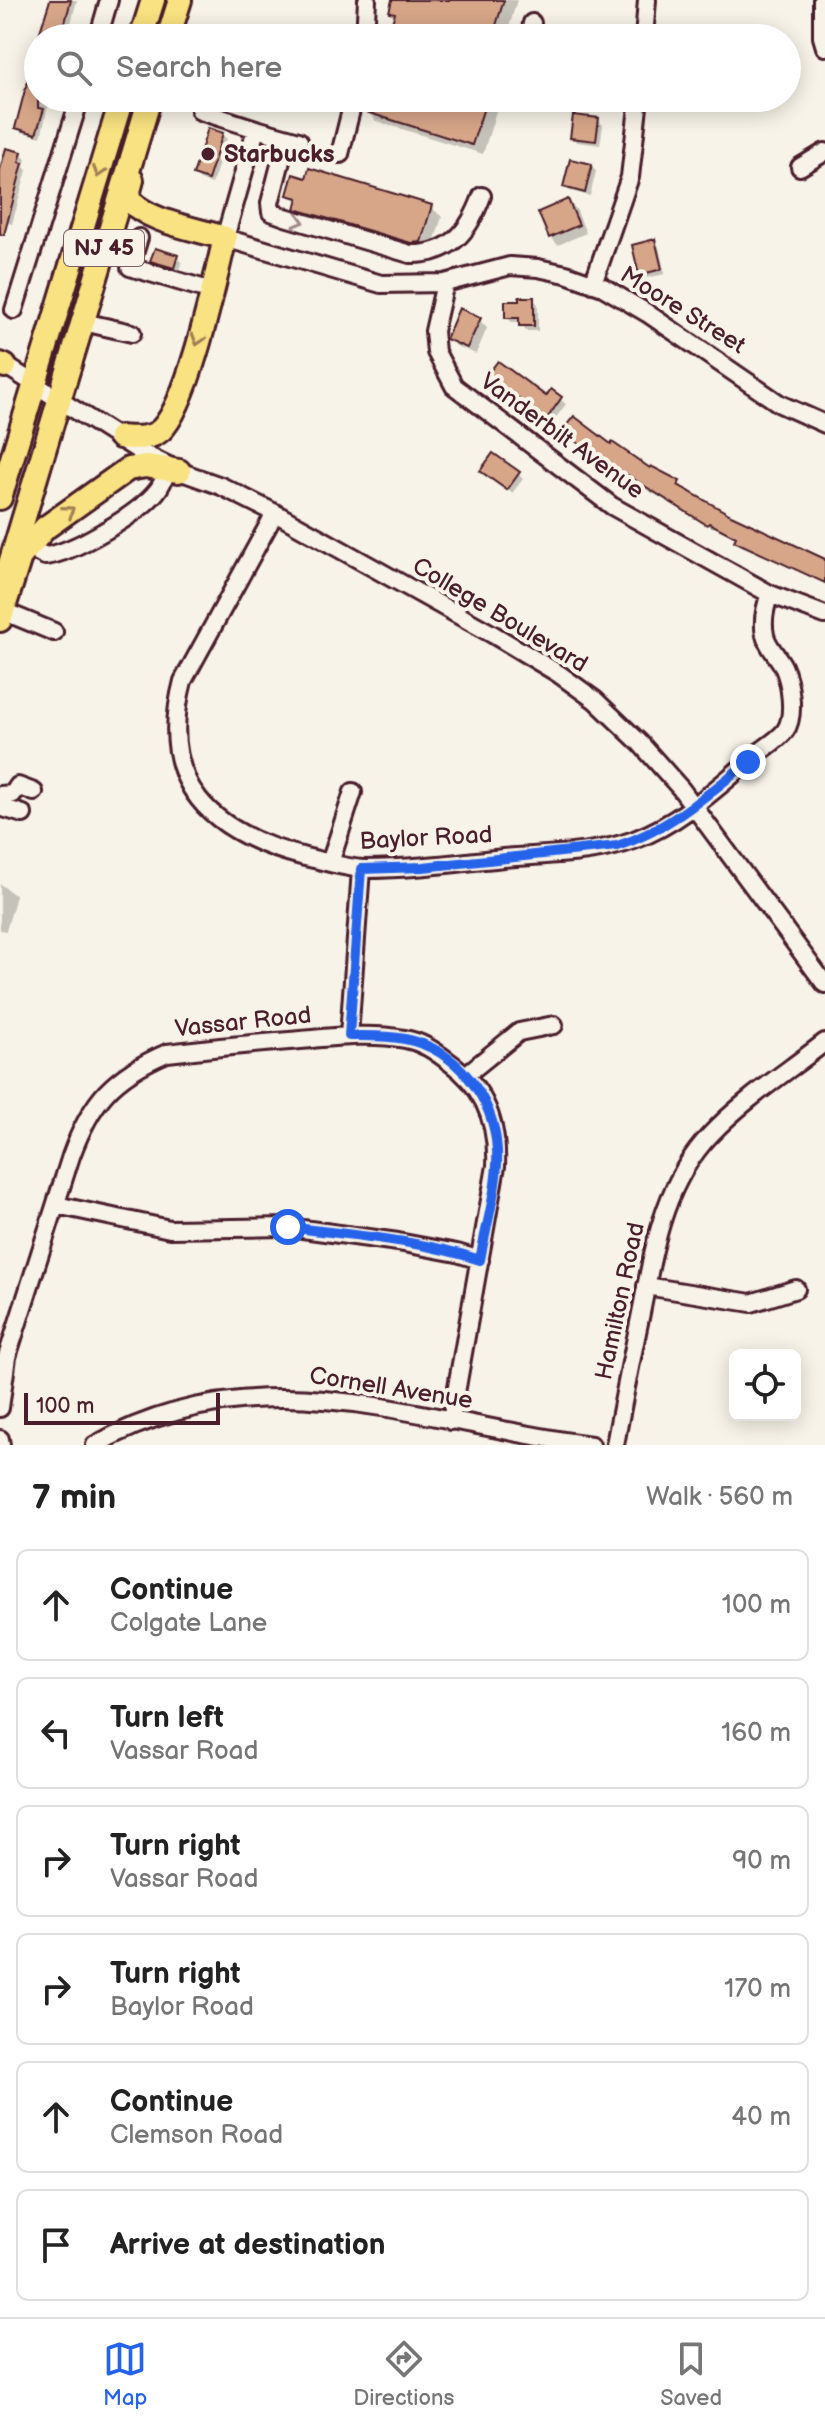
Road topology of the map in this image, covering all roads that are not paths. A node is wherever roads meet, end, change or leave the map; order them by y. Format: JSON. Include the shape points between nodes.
{"nodes":[{"id":1,"x":109,"y":0,"type":"edge"},
{"id":2,"x":153,"y":0,"type":"edge"},
{"id":3,"x":180,"y":0,"type":"edge"},
{"id":4,"x":367,"y":0,"type":"edge"},
{"id":5,"x":647,"y":0,"type":"edge"},
{"id":6,"x":822,"y":0,"type":"edge"},
{"id":7,"x":102,"y":24,"type":"edge"},
{"id":8,"x":145,"y":24,"type":"edge"},
{"id":9,"x":172,"y":24,"type":"edge"},
{"id":10,"x":366,"y":24,"type":"edge"},
{"id":11,"x":645,"y":24,"type":"edge"},
{"id":12,"x":825,"y":47,"type":"edge"},
{"id":13,"x":76,"y":112,"type":"edge"},
{"id":14,"x":118,"y":112,"type":"edge"},
{"id":15,"x":146,"y":112,"type":"edge"},
{"id":16,"x":152,"y":112,"type":"edge"},
{"id":17,"x":203,"y":112,"type":"edge"},
{"id":18,"x":350,"y":112,"type":"edge"},
{"id":19,"x":637,"y":112,"type":"edge"},
{"id":20,"x":256,"y":129,"type":"junction"},
{"id":21,"x":825,"y":152,"type":"edge"},
{"id":22,"x":340,"y":154,"type":"dead end"},
{"id":23,"x":800,"y":167,"type":"dead end"},
{"id":24,"x":482,"y":196,"type":"dead end"},
{"id":25,"x":151,"y":215,"type":"junction"},
{"id":26,"x":139,"y":238,"type":"dead end"},
{"id":27,"x":225,"y":238,"type":"junction"},
{"id":28,"x":445,"y":283,"type":"junction"},
{"id":29,"x":593,"y":284,"type":"junction"},
{"id":30,"x":212,"y":291,"type":"junction"},
{"id":31,"x":14,"y":310,"type":"dead end"},
{"id":32,"x":86,"y":314,"type":"junction"},
{"id":33,"x":132,"y":333,"type":"dead end"},
{"id":34,"x":2,"y":364,"type":"edge"},
{"id":35,"x":35,"y":384,"type":"junction"},
{"id":36,"x":59,"y":398,"type":"junction"},
{"id":37,"x":25,"y":413,"type":"junction"},
{"id":38,"x":825,"y":424,"type":"edge"},
{"id":39,"x":0,"y":445,"type":"edge"},
{"id":40,"x":131,"y":452,"type":"junction"},
{"id":41,"x":174,"y":470,"type":"junction"},
{"id":42,"x":0,"y":498,"type":"edge"},
{"id":43,"x":275,"y":513,"type":"junction"},
{"id":44,"x":27,"y":547,"type":"junction"},
{"id":45,"x":770,"y":594,"type":"junction"},
{"id":46,"x":1,"y":609,"type":"edge"},
{"id":47,"x":825,"y":615,"type":"edge"},
{"id":48,"x":54,"y":632,"type":"dead end"},
{"id":49,"x":34,"y":792,"type":"dead end"},
{"id":50,"x":353,"y":792,"type":"dead end"},
{"id":51,"x":0,"y":795,"type":"edge"},
{"id":52,"x":0,"y":807,"type":"edge"},
{"id":53,"x":692,"y":807,"type":"junction"},
{"id":54,"x":23,"y":814,"type":"dead end"},
{"id":55,"x":330,"y":863,"type":"junction"},
{"id":56,"x":361,"y":869,"type":"junction"},
{"id":57,"x":825,"y":984,"type":"edge"},
{"id":58,"x":554,"y":1025,"type":"dead end"},
{"id":59,"x":349,"y":1036,"type":"junction"},
{"id":60,"x":825,"y":1042,"type":"edge"},
{"id":61,"x":467,"y":1074,"type":"junction"},
{"id":62,"x":56,"y":1205,"type":"junction"},
{"id":63,"x":480,"y":1260,"type":"junction"},
{"id":64,"x":646,"y":1286,"type":"junction"},
{"id":65,"x":796,"y":1289,"type":"dead end"},
{"id":66,"x":4,"y":1356,"type":"edge"},
{"id":67,"x":0,"y":1408,"type":"edge"},
{"id":68,"x":451,"y":1421,"type":"junction"},
{"id":69,"x":0,"y":1439,"type":"edge"},
{"id":70,"x":1,"y":1445,"type":"edge"},
{"id":71,"x":95,"y":1445,"type":"edge"},
{"id":72,"x":591,"y":1445,"type":"edge"},
{"id":73,"x":615,"y":1445,"type":"edge"}],
"edges":[{"from":1,"to":7,"type":"street"},
{"from":2,"to":8,"type":"main road"},
{"from":3,"to":9,"type":"main road"},
{"from":4,"to":10,"type":"street"},
{"from":5,"to":11,"type":"street"},
{"from":6,"to":12,"type":"street"},
{"from":13,"to":31,"type":"street"},
{"from":14,"to":35,"type":"main road","number":"NJ 45","one_way":true},
{"from":15,"to":32,"type":"main road","number":"NJ 45"},
{"from":16,"to":25,"type":"main road","via":[[127,198]]},
{"from":17,"to":20,"type":"street"},
{"from":18,"to":22,"type":"street"},
{"from":19,"to":29,"type":"street","via":[[630,177]]},
{"from":20,"to":24,"type":"street","one_way":true,"via":[[293,140],[270,203],[271,212],[285,217],[425,254],[457,240]]},
{"from":20,"to":27,"type":"street"},
{"from":21,"to":23,"type":"street"},
{"from":25,"to":27,"type":"main road"},
{"from":25,"to":32,"type":"main road","via":[[121,224]]},
{"from":26,"to":30,"type":"street","via":[[130,267]]},
{"from":27,"to":28,"type":"street","name":"Moore Street","via":[[381,284]]},
{"from":27,"to":30,"type":"main road"},
{"from":28,"to":29,"type":"street","name":"Moore Street","via":[[510,266]]},
{"from":28,"to":45,"type":"street","name":"Vanderbilt Avenue","via":[[434,331],[436,352],[454,386],[612,506]]},
{"from":29,"to":38,"type":"street","name":"Moore Street","via":[[647,313],[780,404]]},
{"from":30,"to":40,"type":"main road","one_way":true,"via":[[168,421],[153,435],[137,439]]},
{"from":32,"to":33,"type":"street"},
{"from":32,"to":36,"type":"main road","number":"NJ 45"},
{"from":34,"to":35,"type":"street"},
{"from":35,"to":36,"type":"street"},
{"from":35,"to":37,"type":"main road","number":"NJ 45"},
{"from":36,"to":40,"type":"street"},
{"from":36,"to":46,"type":"main road","number":"NJ 45"},
{"from":37,"to":39,"type":"main road"},
{"from":37,"to":42,"type":"main road","number":"NJ 45"},
{"from":40,"to":41,"type":"main road","via":[[146,466]]},
{"from":44,"to":40,"type":"main road","one_way":true,"via":[[45,528],[128,469]]},
{"from":41,"to":43,"type":"street","name":"College Boulevard"},
{"from":41,"to":44,"type":"street","via":[[148,501],[80,546],[45,556]]},
{"from":43,"to":53,"type":"street","name":"College Boulevard","via":[[559,674],[640,743]]},
{"from":43,"to":55,"type":"street","name":"Baylor Road","via":[[183,681],[178,755],[195,794],[227,827],[256,842]]},
{"from":44,"to":46,"type":"main road"},
{"from":45,"to":47,"type":"street","name":"Vanderbilt Avenue"},
{"from":45,"to":53,"type":"street","name":"Baylor Road","via":[[764,610],[765,637],[784,668],[791,705],[786,729]]},
{"from":46,"to":48,"type":"street"},
{"from":49,"to":51,"type":"street","via":[[18,786],[13,794]]},
{"from":50,"to":55,"type":"street"},
{"from":52,"to":54,"type":"street"},
{"from":53,"to":56,"type":"street","name":"Baylor Road","via":[[659,829],[617,846]]},
{"from":53,"to":57,"type":"street","name":"College Boulevard"},
{"from":55,"to":56,"type":"street","name":"Baylor Road"},
{"from":56,"to":59,"type":"street"},
{"from":58,"to":61,"type":"street","via":[[519,1032]]},
{"from":59,"to":61,"type":"street","name":"Vassar Road","via":[[408,1039]]},
{"from":59,"to":62,"type":"street","name":"Vassar Road","via":[[167,1053],[143,1064],[100,1097],[83,1125]]},
{"from":60,"to":64,"type":"street","name":"Hamilton Road","via":[[710,1135],[663,1209]]},
{"from":61,"to":63,"type":"street","name":"Vassar Road","via":[[487,1104],[497,1150]]},
{"from":62,"to":63,"type":"street","via":[[159,1227],[288,1227]]},
{"from":62,"to":66,"type":"street","name":"Vassar Road"},
{"from":63,"to":68,"type":"street","name":"Vassar Road"},
{"from":64,"to":65,"type":"street","via":[[751,1303]]},
{"from":64,"to":73,"type":"street","name":"Hamilton Road"},
{"from":66,"to":67,"type":"street","name":"Vassar Road"},
{"from":68,"to":71,"type":"street","name":"Cornell Avenue","via":[[323,1398],[256,1398],[185,1409]]},
{"from":68,"to":72,"type":"street","name":"Cornell Avenue"},
{"from":69,"to":70,"type":"street"}]}
